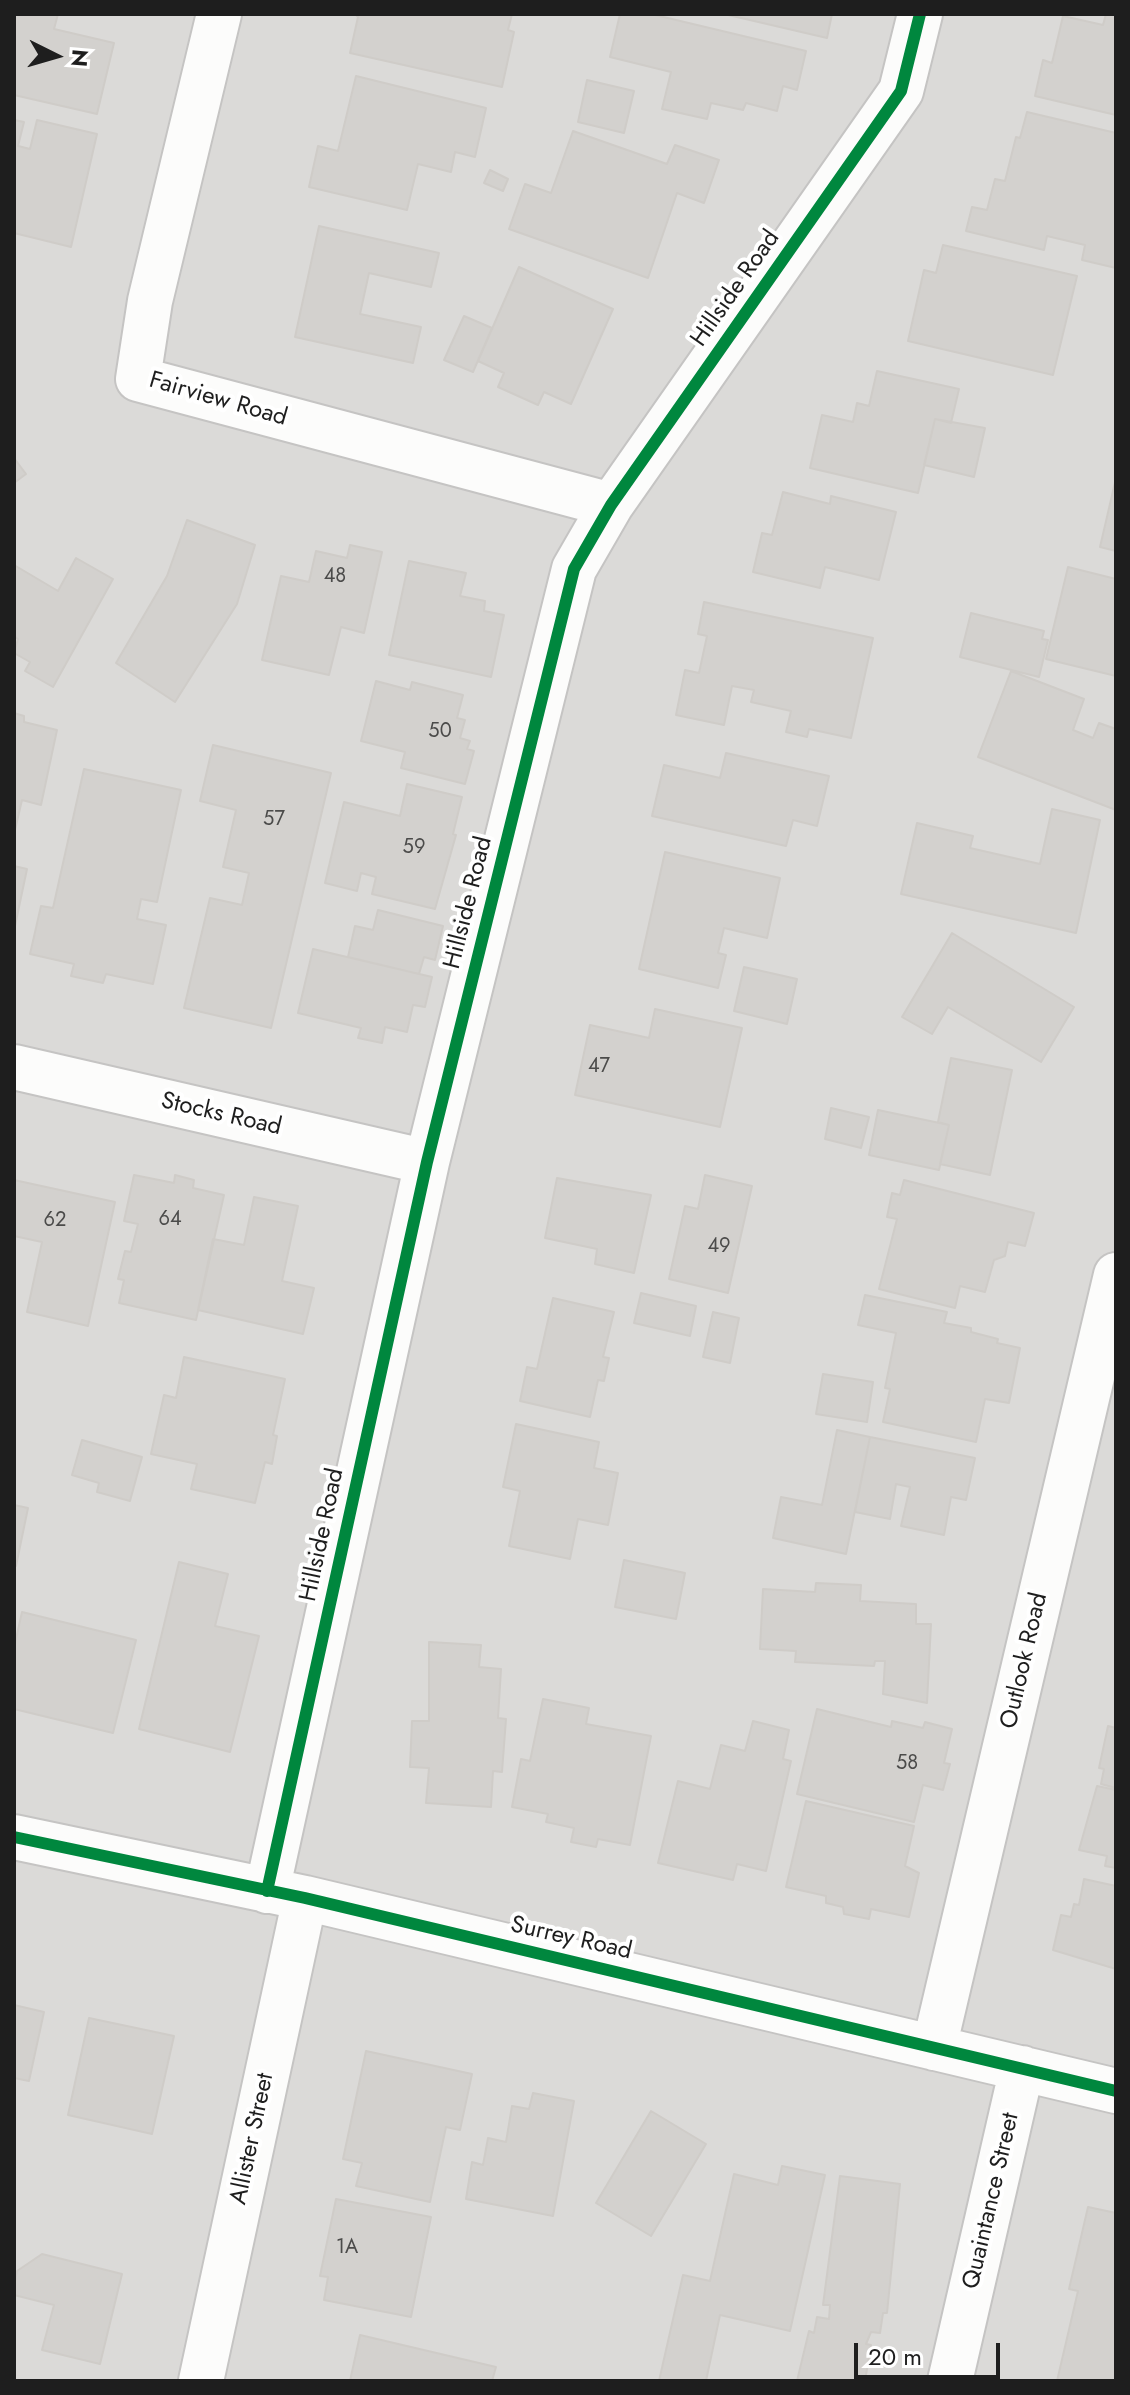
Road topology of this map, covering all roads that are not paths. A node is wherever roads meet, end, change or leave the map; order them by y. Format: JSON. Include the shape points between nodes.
{"nodes":[{"id":1,"x":219,"y":14,"type":"edge"},
{"id":2,"x":920,"y":14,"type":"edge"},
{"id":3,"x":611,"y":505,"type":"junction"},
{"id":4,"x":14,"y":1067,"type":"edge"},
{"id":5,"x":427,"y":1162,"type":"junction"},
{"id":6,"x":1116,"y":1275,"type":"edge"},
{"id":7,"x":1110,"y":1325,"type":"edge"},
{"id":8,"x":14,"y":1837,"type":"edge"},
{"id":9,"x":286,"y":1894,"type":"junction"},
{"id":10,"x":934,"y":2048,"type":"junction"},
{"id":11,"x":1022,"y":2068,"type":"junction"},
{"id":12,"x":1116,"y":2091,"type":"edge"},
{"id":13,"x":201,"y":2381,"type":"edge"},
{"id":14,"x":950,"y":2381,"type":"edge"}],
"edges":[{"from":1,"to":3,"type":"street","name":"Fairview Road","via":[[150,301],[138,379]]},
{"from":2,"to":3,"type":"street","name":"Hillside Road","via":[[901,91]]},
{"from":3,"to":5,"type":"street","name":"Hillside Road","via":[[574,569]]},
{"from":4,"to":5,"type":"street","name":"Stocks Road"},
{"from":5,"to":9,"type":"street","name":"Hillside Road"},
{"from":6,"to":7,"type":"street","name":"Outlook Road"},
{"from":7,"to":10,"type":"street","name":"Outlook Road"},
{"from":8,"to":9,"type":"street","name":"Surrey Road"},
{"from":9,"to":10,"type":"street","name":"Surrey Road"},
{"from":9,"to":13,"type":"street","name":"Allister Street"},
{"from":10,"to":11,"type":"street","name":"Surrey Road"},
{"from":11,"to":12,"type":"street","name":"Surrey Road"},
{"from":11,"to":14,"type":"street","name":"Quaintance Street"}]}
